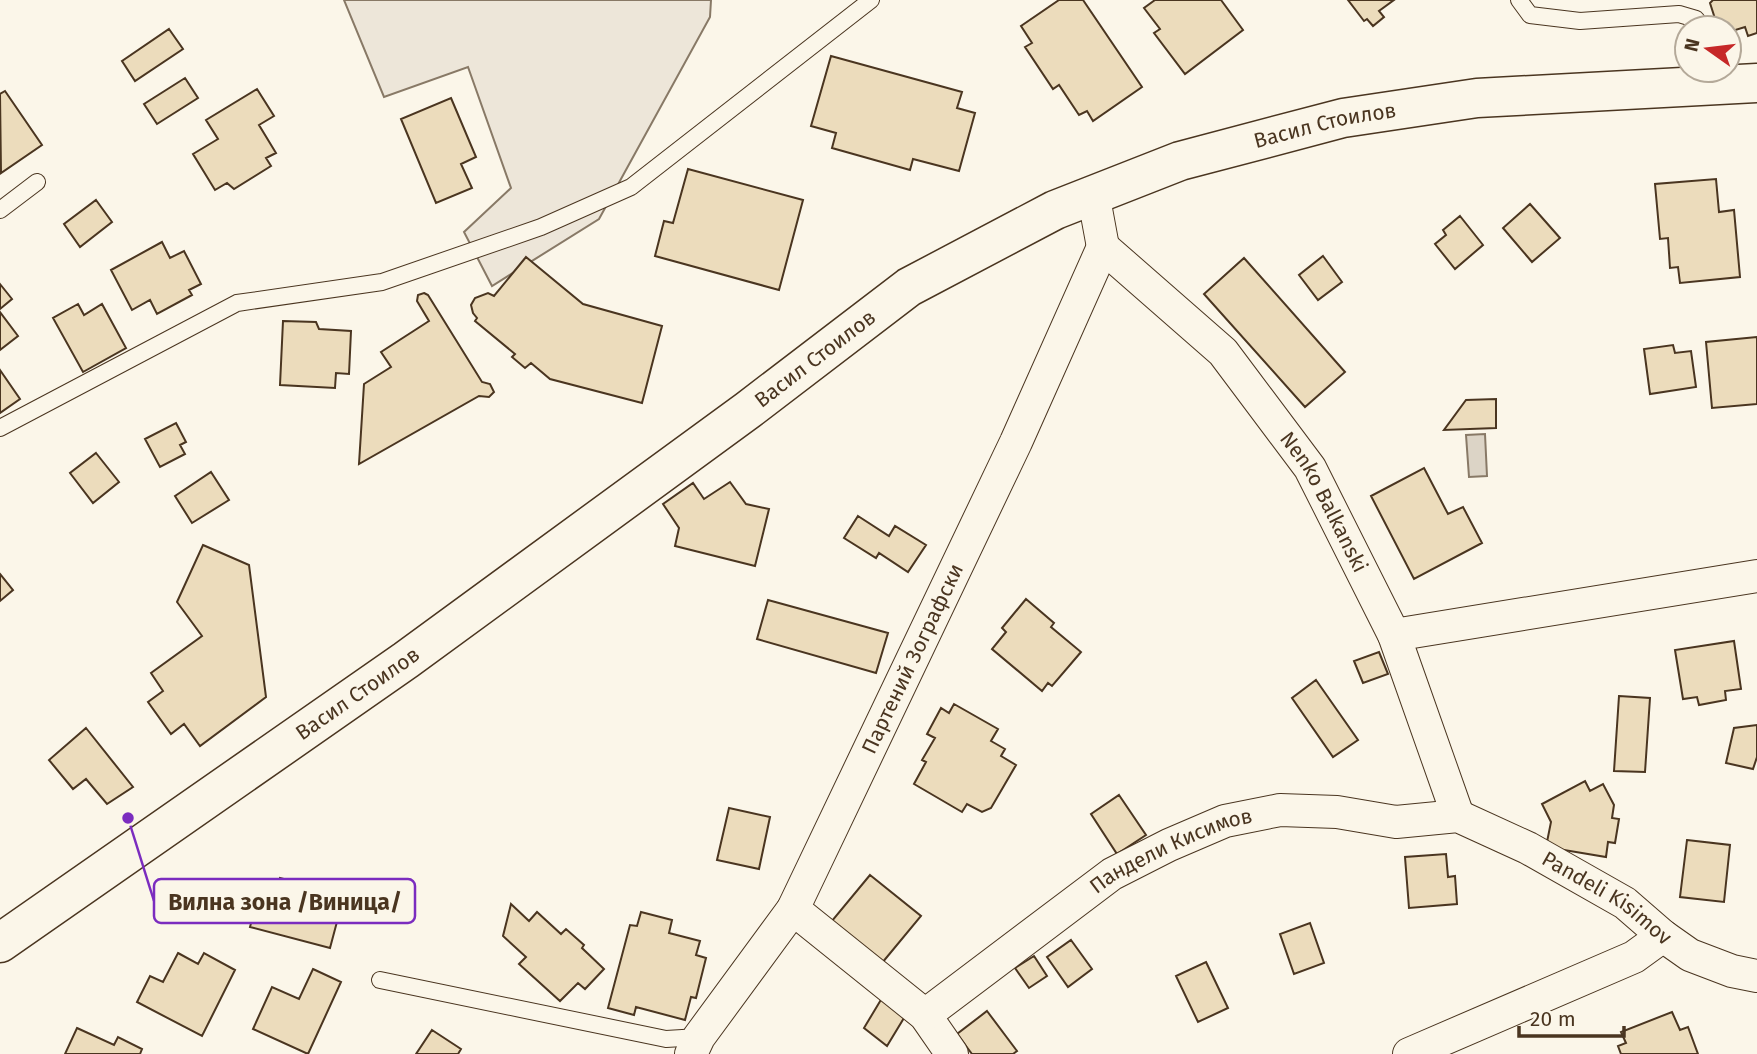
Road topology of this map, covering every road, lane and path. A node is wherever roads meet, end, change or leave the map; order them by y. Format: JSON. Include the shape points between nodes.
{"nodes":[{"id":1,"x":871,"y":0,"type":"edge"},
{"id":2,"x":1519,"y":0,"type":"edge"},
{"id":3,"x":1673,"y":14,"type":"edge"},
{"id":4,"x":1673,"y":82,"type":"edge"},
{"id":5,"x":37,"y":182,"type":"dead end"},
{"id":6,"x":1093,"y":193,"type":"junction"},
{"id":7,"x":0,"y":210,"type":"edge"},
{"id":8,"x":1103,"y":247,"type":"junction"},
{"id":9,"x":0,"y":428,"type":"edge"},
{"id":10,"x":1757,"y":576,"type":"edge"},
{"id":11,"x":1394,"y":635,"type":"junction"},
{"id":12,"x":1458,"y":816,"type":"junction"},
{"id":13,"x":793,"y":909,"type":"junction"},
{"id":14,"x":1662,"y":936,"type":"junction"},
{"id":15,"x":0,"y":943,"type":"edge"},
{"id":16,"x":1757,"y":976,"type":"edge"},
{"id":17,"x":380,"y":980,"type":"dead end"},
{"id":18,"x":925,"y":1015,"type":"junction"},
{"id":19,"x":695,"y":1046,"type":"edge"},
{"id":20,"x":1444,"y":1046,"type":"edge"},
{"id":21,"x":952,"y":1054,"type":"edge"},
{"id":22,"x":1409,"y":1054,"type":"edge"}],
"edges":[{"from":1,"to":9,"type":"lane","via":[[631,187],[541,227],[382,282],[237,303]]},
{"from":2,"to":3,"type":"lane","via":[[1530,15],[1580,21]]},
{"from":4,"to":6,"type":"street","name":"Васил Стоилов","via":[[1477,98],[1342,118],[1180,161]]},
{"from":5,"to":7,"type":"lane"},
{"from":6,"to":8,"type":"street"},
{"from":6,"to":15,"type":"street","name":"Васил Стоилов","via":[[909,287],[406,660]]},
{"from":8,"to":11,"type":"street","name":"Nenko Balkanski","via":[[1223,352],[1310,468]]},
{"from":8,"to":13,"type":"street","name":"Партений Зографски","via":[[1016,442]]},
{"from":10,"to":11,"type":"street"},
{"from":11,"to":12,"type":"street","name":"Nenko Balkanski"},
{"from":12,"to":14,"type":"street","name":"Pandeli Kisimov","via":[[1528,848],[1625,903]]},
{"from":12,"to":18,"type":"street","name":"Пандели Кисимов","via":[[1396,822],[1337,812],[1280,810],[1225,821],[1112,874]]},
{"from":13,"to":18,"type":"street"},
{"from":13,"to":19,"type":"street","name":"Партений Зографски"},
{"from":14,"to":16,"type":"street","name":"Pandeli Kisimov","via":[[1690,955]]},
{"from":14,"to":20,"type":"street","via":[[1634,957]]},
{"from":17,"to":19,"type":"lane"},
{"from":18,"to":21,"type":"street"},
{"from":20,"to":22,"type":"street"}]}
